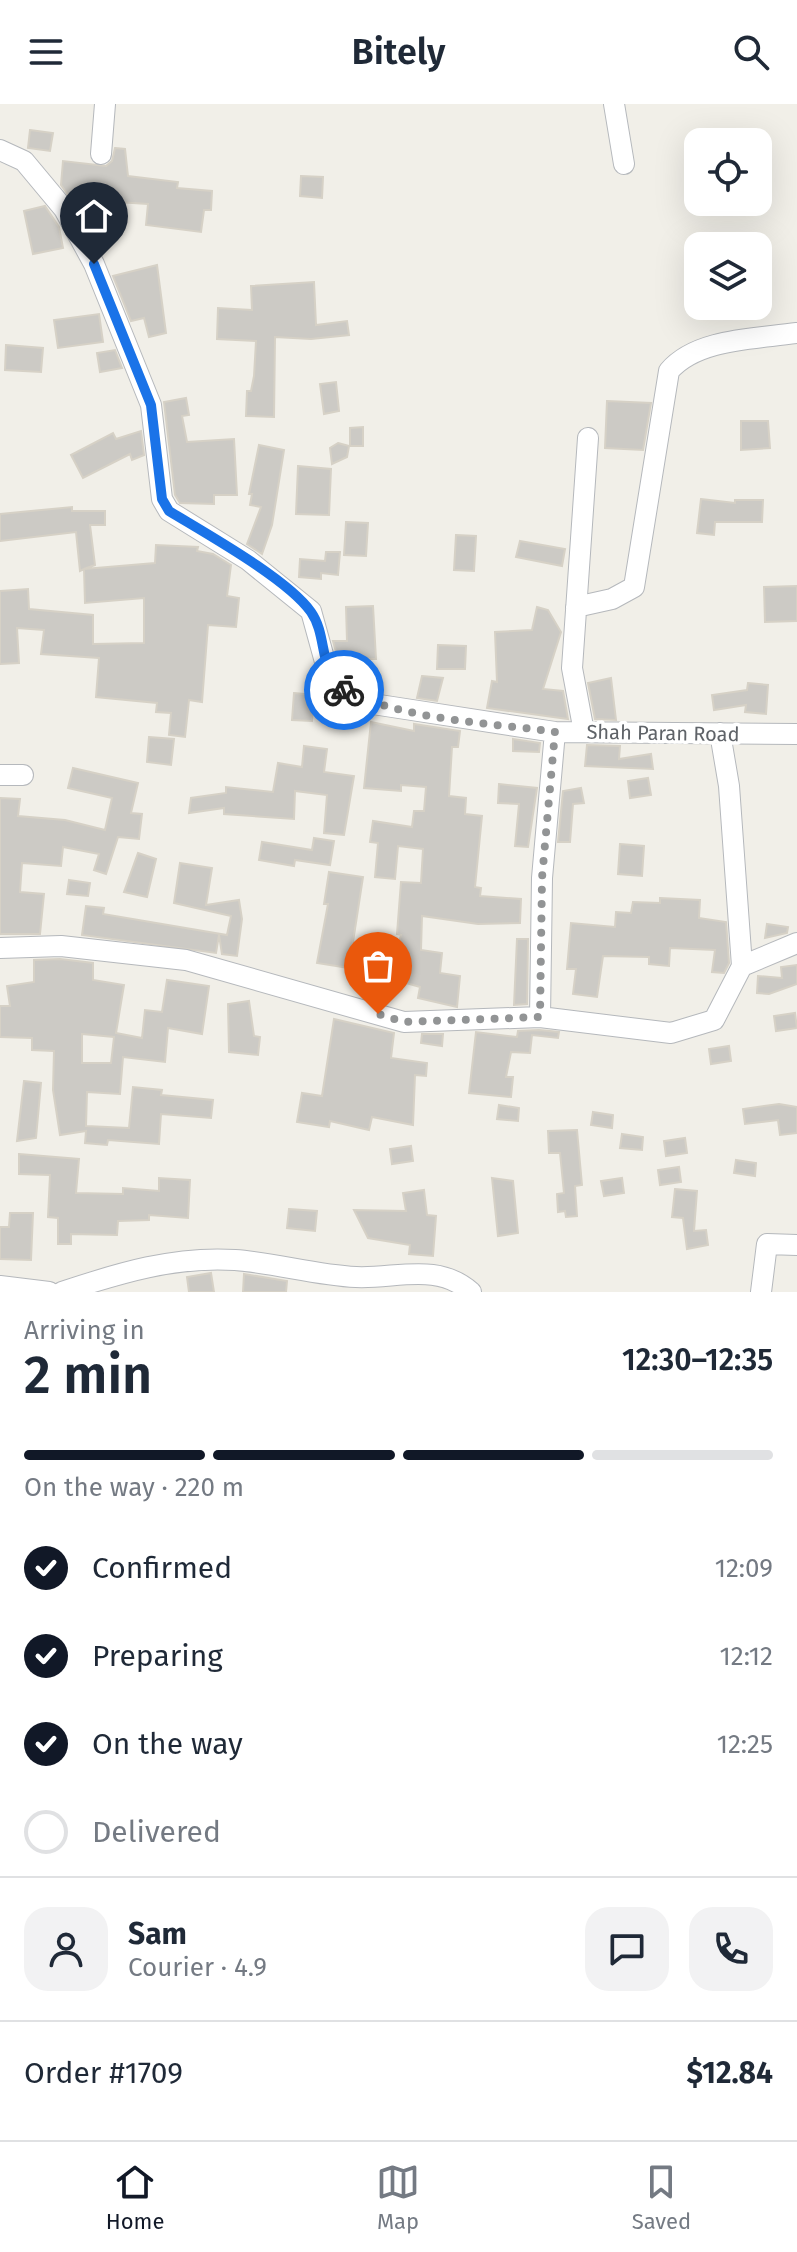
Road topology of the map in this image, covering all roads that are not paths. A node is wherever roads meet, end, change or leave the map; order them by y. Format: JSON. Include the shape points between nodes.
{"nodes":[{"id":1,"x":105,"y":104,"type":"edge"},
{"id":2,"x":614,"y":104,"type":"edge"},
{"id":3,"x":0,"y":150,"type":"edge"},
{"id":4,"x":101,"y":154,"type":"dead end"},
{"id":5,"x":624,"y":164,"type":"dead end"},
{"id":6,"x":797,"y":333,"type":"edge"},
{"id":7,"x":588,"y":438,"type":"dead end"},
{"id":8,"x":576,"y":607,"type":"junction"},
{"id":9,"x":555,"y":732,"type":"junction"},
{"id":10,"x":584,"y":732,"type":"junction"},
{"id":11,"x":720,"y":733,"type":"junction"},
{"id":12,"x":797,"y":734,"type":"edge"},
{"id":13,"x":0,"y":775,"type":"edge"},
{"id":14,"x":23,"y":775,"type":"dead end"},
{"id":15,"x":797,"y":943,"type":"edge"},
{"id":16,"x":0,"y":948,"type":"edge"},
{"id":17,"x":742,"y":966,"type":"junction"},
{"id":18,"x":540,"y":1017,"type":"junction"},
{"id":19,"x":797,"y":1245,"type":"edge"},
{"id":20,"x":0,"y":1286,"type":"edge"},
{"id":21,"x":49,"y":1292,"type":"edge"},
{"id":22,"x":62,"y":1292,"type":"edge"},
{"id":23,"x":471,"y":1292,"type":"edge"},
{"id":24,"x":761,"y":1292,"type":"edge"}],
"edges":[{"from":1,"to":4,"type":"street"},
{"from":2,"to":5,"type":"street"},
{"from":3,"to":9,"type":"street","name":"Shah Paran Road","via":[[24,161],[64,209],[94,264],[151,405],[162,499],[169,511],[248,560],[311,611],[327,669],[341,689],[404,711]]},
{"from":6,"to":8,"type":"street","via":[[706,349],[680,358],[669,371],[634,587],[612,599]]},
{"from":7,"to":8,"type":"street"},
{"from":8,"to":10,"type":"street","via":[[572,668]]},
{"from":9,"to":10,"type":"street","name":"Shah Paran Road"},
{"from":9,"to":18,"type":"street","via":[[542,878]]},
{"from":10,"to":11,"type":"street","name":"Shah Paran Road"},
{"from":11,"to":12,"type":"street","name":"Shah Paran Road"},
{"from":11,"to":17,"type":"street"},
{"from":13,"to":14,"type":"street"},
{"from":15,"to":17,"type":"street"},
{"from":16,"to":18,"type":"street","via":[[61,946],[186,960],[404,1022]]},
{"from":17,"to":18,"type":"street","via":[[714,1020],[671,1033]]},
{"from":19,"to":24,"type":"street","via":[[767,1244]]},
{"from":20,"to":21,"type":"street"},
{"from":22,"to":23,"type":"street","via":[[130,1269],[234,1260],[344,1276],[380,1278],[406,1271],[456,1279]]}]}
